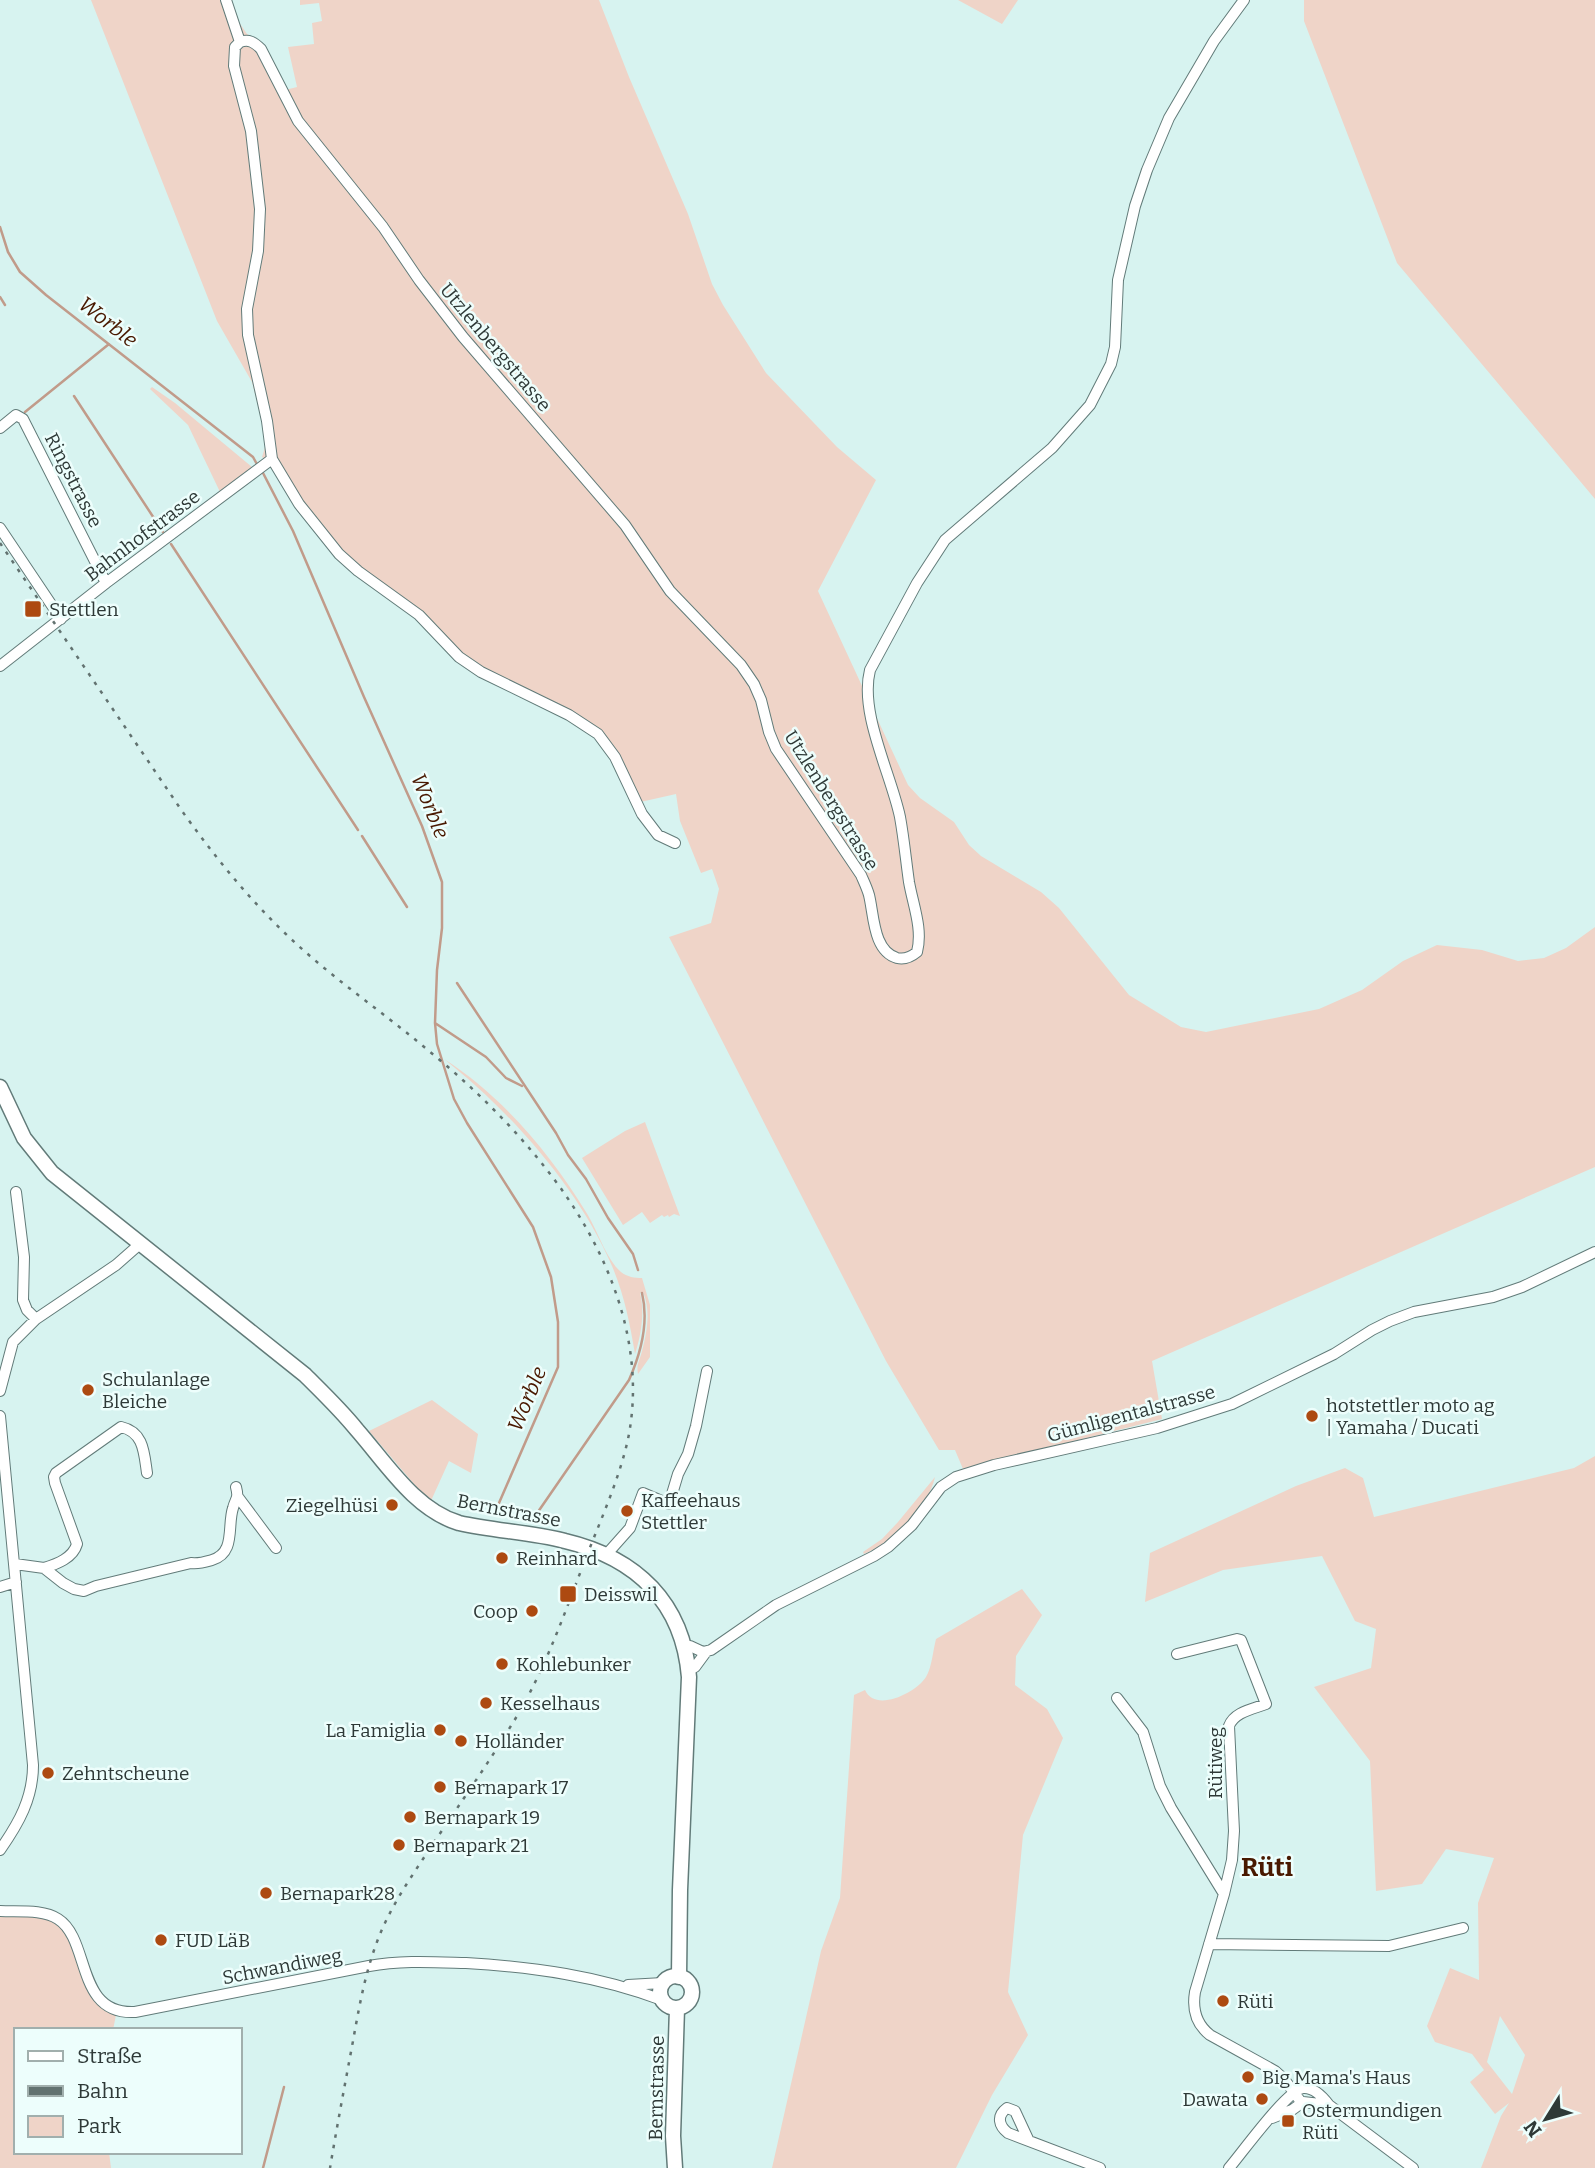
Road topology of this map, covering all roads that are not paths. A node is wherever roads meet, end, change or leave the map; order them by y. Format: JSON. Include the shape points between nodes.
{"nodes":[{"id":1,"x":226,"y":0,"type":"edge"},
{"id":2,"x":1244,"y":0,"type":"edge"},
{"id":3,"x":240,"y":42,"type":"junction"},
{"id":4,"x":0,"y":428,"type":"edge"},
{"id":5,"x":269,"y":461,"type":"junction"},
{"id":6,"x":0,"y":528,"type":"edge"},
{"id":7,"x":106,"y":583,"type":"junction"},
{"id":8,"x":61,"y":619,"type":"junction"},
{"id":9,"x":0,"y":666,"type":"edge"},
{"id":10,"x":675,"y":843,"type":"dead end"},
{"id":11,"x":0,"y":1087,"type":"edge"},
{"id":12,"x":16,"y":1192,"type":"dead end"},
{"id":13,"x":141,"y":1243,"type":"junction"},
{"id":14,"x":1595,"y":1252,"type":"edge"},
{"id":15,"x":36,"y":1319,"type":"junction"},
{"id":16,"x":13,"y":1342,"type":"junction"},
{"id":17,"x":0,"y":1345,"type":"edge"},
{"id":18,"x":706,"y":1371,"type":"dead end"},
{"id":19,"x":0,"y":1391,"type":"edge"},
{"id":20,"x":0,"y":1416,"type":"edge"},
{"id":21,"x":147,"y":1473,"type":"dead end"},
{"id":22,"x":276,"y":1548,"type":"dead end"},
{"id":23,"x":606,"y":1555,"type":"junction"},
{"id":24,"x":15,"y":1564,"type":"junction"},
{"id":25,"x":44,"y":1568,"type":"junction"},
{"id":26,"x":16,"y":1582,"type":"junction"},
{"id":27,"x":0,"y":1587,"type":"edge"},
{"id":28,"x":684,"y":1646,"type":"junction"},
{"id":29,"x":706,"y":1652,"type":"junction"},
{"id":30,"x":1177,"y":1654,"type":"dead end"},
{"id":31,"x":689,"y":1670,"type":"junction"},
{"id":32,"x":1118,"y":1698,"type":"dead end"},
{"id":33,"x":0,"y":1850,"type":"edge"},
{"id":34,"x":1224,"y":1894,"type":"junction"},
{"id":35,"x":0,"y":1910,"type":"edge"},
{"id":36,"x":1463,"y":1928,"type":"dead end"},
{"id":37,"x":1209,"y":1944,"type":"junction"},
{"id":38,"x":679,"y":1977,"type":"junction"},
{"id":39,"x":663,"y":1983,"type":"junction"},
{"id":40,"x":624,"y":1986,"type":"junction"},
{"id":41,"x":662,"y":2000,"type":"junction"},
{"id":42,"x":677,"y":2008,"type":"junction"},
{"id":43,"x":1293,"y":2092,"type":"junction"},
{"id":44,"x":1301,"y":2102,"type":"junction"},
{"id":45,"x":1329,"y":2105,"type":"junction"},
{"id":46,"x":1269,"y":2120,"type":"junction"},
{"id":47,"x":1028,"y":2139,"type":"dead end"},
{"id":48,"x":675,"y":2168,"type":"edge"},
{"id":49,"x":1100,"y":2168,"type":"edge"},
{"id":50,"x":1229,"y":2168,"type":"edge"},
{"id":51,"x":1413,"y":2168,"type":"edge"}],
"edges":[{"from":1,"to":3,"type":"street"},
{"from":2,"to":3,"type":"street","name":"Utzlenbergstrasse","via":[[1168,118],[1147,170],[1118,280],[1111,364],[1090,405],[1052,448],[945,540],[873,663],[868,685],[870,711],[900,817],[918,924],[916,952],[901,959],[882,946],[861,875],[776,749],[761,700],[741,665],[670,592],[625,525],[426,290],[383,227],[298,121],[261,49],[247,40]]},
{"from":3,"to":5,"type":"street","via":[[235,47],[234,66],[251,131],[260,209],[248,335],[267,421]]},
{"from":4,"to":7,"type":"street","name":"Ringstrasse","via":[[16,415],[23,419]]},
{"from":5,"to":7,"type":"street","name":"Bahnhofstrasse"},
{"from":5,"to":10,"type":"street","via":[[339,554],[419,615],[459,657],[598,734],[615,757],[642,814],[658,835]]},
{"from":6,"to":8,"type":"street"},
{"from":7,"to":8,"type":"street","name":"Bahnhofstrasse"},
{"from":8,"to":9,"type":"street","name":"Bahnhofstrasse"},
{"from":11,"to":13,"type":"main road","name":"Bernstrasse","via":[[24,1138],[46,1167]]},
{"from":12,"to":15,"type":"street","via":[[24,1256],[23,1300]]},
{"from":13,"to":15,"type":"street"},
{"from":13,"to":23,"type":"main road","name":"Bernstrasse","via":[[305,1375],[415,1497],[435,1513],[459,1524],[563,1540]]},
{"from":14,"to":29,"type":"street","name":"Gümligentalstrasse","via":[[1493,1297],[1390,1321],[1232,1404],[1157,1428],[956,1478],[941,1487],[888,1547],[776,1605]]},
{"from":15,"to":16,"type":"street"},
{"from":16,"to":17,"type":"street"},
{"from":16,"to":19,"type":"street"},
{"from":18,"to":23,"type":"street","via":[[691,1444],[669,1504],[643,1493],[630,1528]]},
{"from":20,"to":24,"type":"street"},
{"from":21,"to":25,"type":"street","via":[[139,1436],[121,1427],[56,1473],[55,1483],[78,1544],[62,1561]]},
{"from":22,"to":25,"type":"street","via":[[237,1492],[227,1549],[219,1558],[84,1591],[63,1583]]},
{"from":23,"to":28,"type":"main road","name":"Bernstrasse","via":[[656,1591]]},
{"from":24,"to":25,"type":"street"},
{"from":24,"to":26,"type":"street"},
{"from":26,"to":27,"type":"street"},
{"from":26,"to":33,"type":"street","via":[[33,1781],[24,1813]]},
{"from":28,"to":29,"type":"street"},
{"from":28,"to":31,"type":"main road","name":"Bernstrasse"},
{"from":29,"to":31,"type":"street","name":"Gümligentalstrasse"},
{"from":30,"to":34,"type":"street","name":"Rütiweg","via":[[1241,1640],[1266,1704],[1230,1721],[1234,1831]]},
{"from":31,"to":38,"type":"main road","name":"Bernstrasse"},
{"from":32,"to":34,"type":"street","via":[[1143,1732],[1171,1808]]},
{"from":34,"to":37,"type":"street","name":"Rütiweg"},
{"from":35,"to":40,"type":"street","name":"Schwandiweg","via":[[60,1920],[72,1936],[98,1997],[124,2012],[398,1962],[492,1965]]},
{"from":36,"to":37,"type":"street","via":[[1390,1945]]},
{"from":37,"to":43,"type":"street","name":"Rütiweg","via":[[1194,1996],[1197,2021],[1210,2035],[1275,2071]]},
{"from":38,"to":39,"type":"main road"},
{"from":38,"to":42,"type":"main road","name":"Bernstrasse","via":[[689,1984],[691,1993],[685,2005]]},
{"from":39,"to":40,"type":"street","name":"Schwandiweg"},
{"from":39,"to":41,"type":"main road"},
{"from":40,"to":41,"type":"street","name":"Schwandiweg"},
{"from":41,"to":42,"type":"main road","name":"Bernstrasse"},
{"from":42,"to":48,"type":"main road","name":"Bernstrasse"},
{"from":43,"to":44,"type":"street","name":"Rütiweg"},
{"from":43,"to":45,"type":"street","via":[[1309,2089]]},
{"from":43,"to":46,"type":"street"},
{"from":44,"to":45,"type":"street"},
{"from":44,"to":46,"type":"street"},
{"from":45,"to":51,"type":"street"},
{"from":46,"to":50,"type":"street"},
{"from":47,"to":49,"type":"street"}]}
